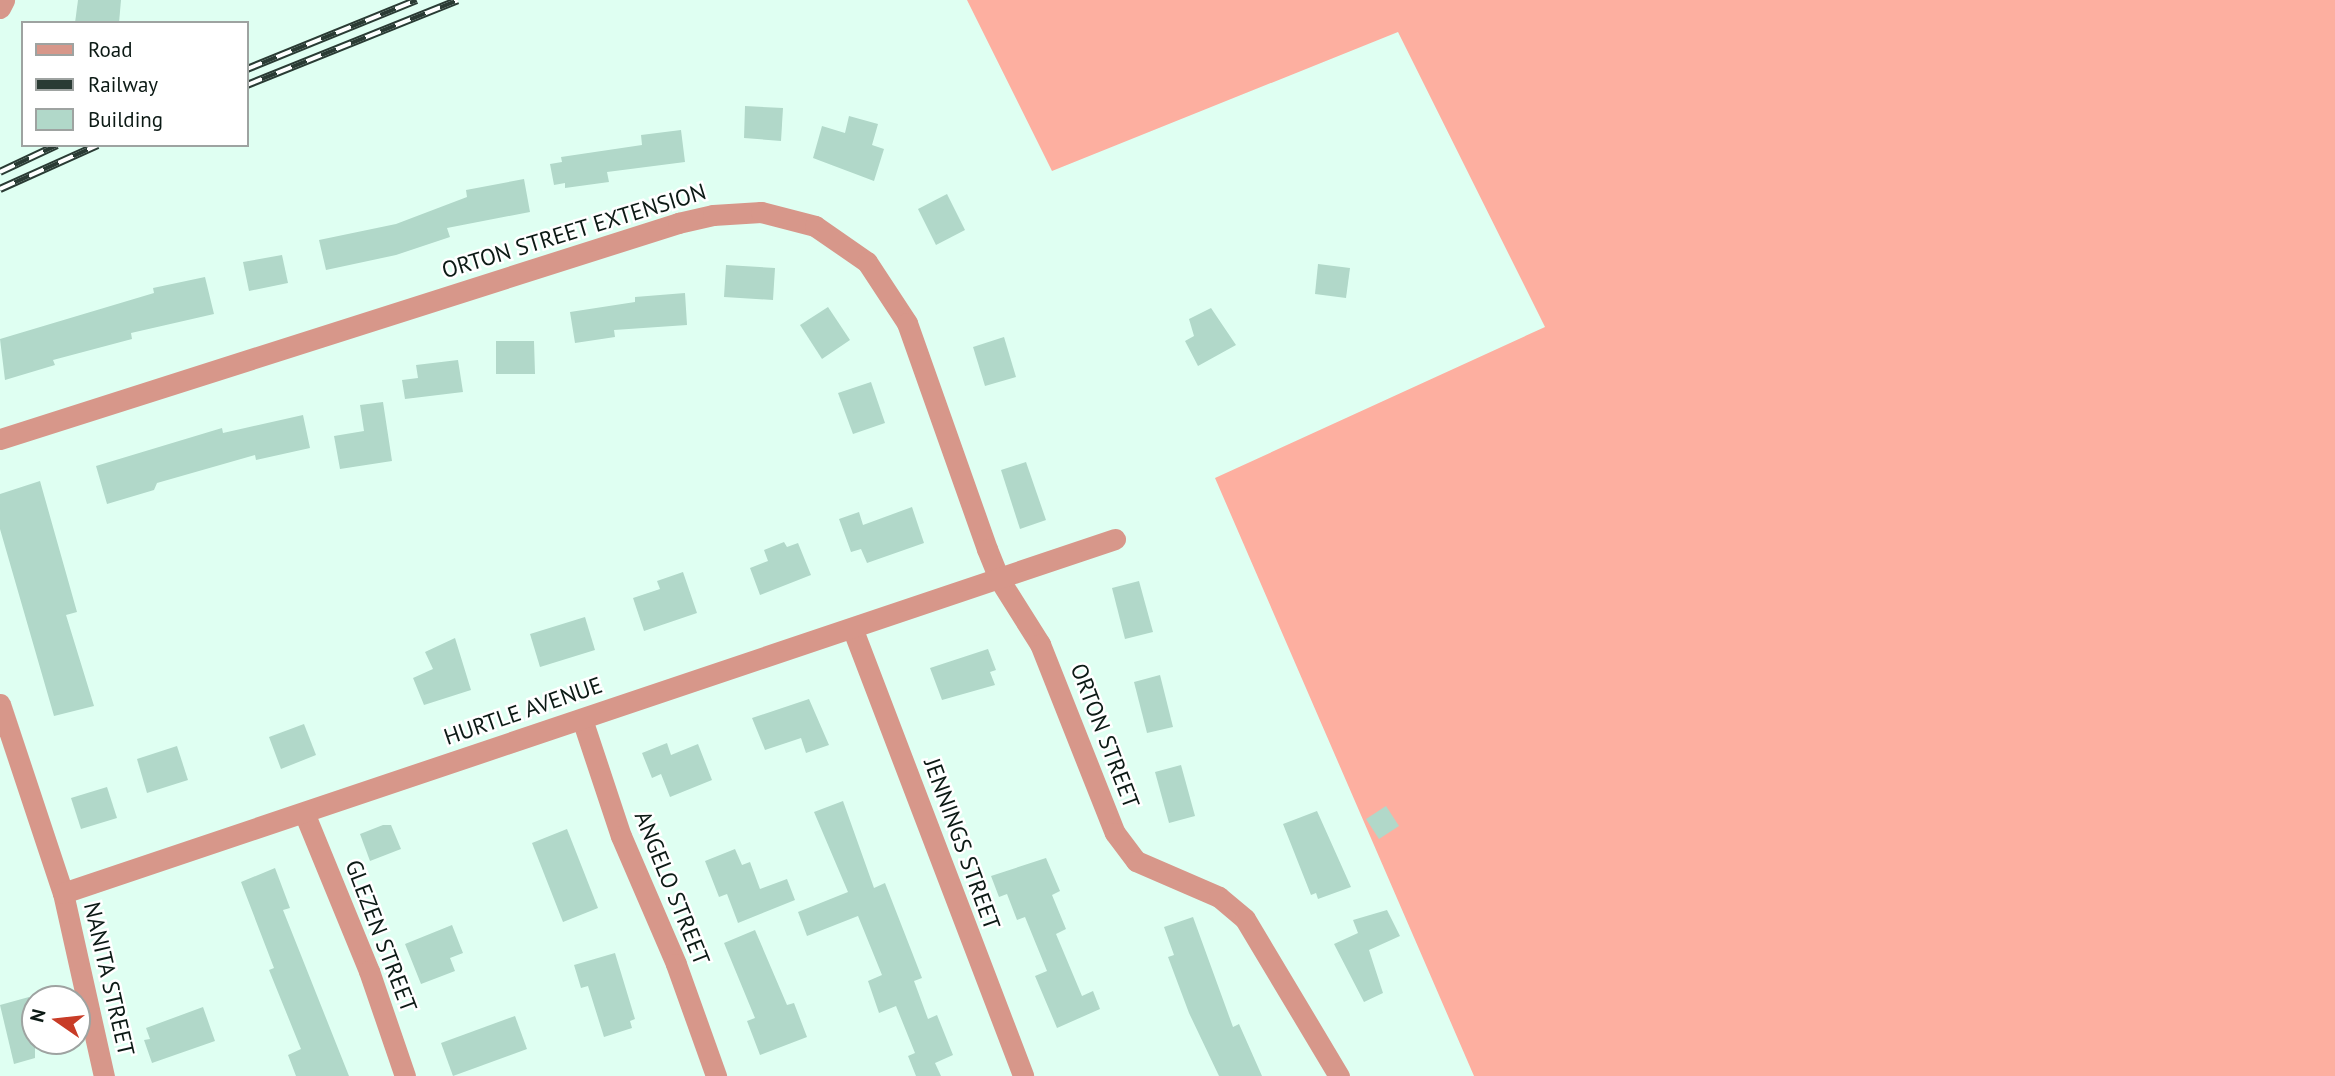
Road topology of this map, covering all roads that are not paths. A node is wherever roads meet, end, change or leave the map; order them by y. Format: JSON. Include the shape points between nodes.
{"nodes":[{"id":1,"x":4,"y":0,"type":"edge"},
{"id":2,"x":0,"y":8,"type":"edge"},
{"id":3,"x":0,"y":439,"type":"edge"},
{"id":4,"x":1115,"y":539,"type":"dead end"},
{"id":5,"x":999,"y":579,"type":"junction"},
{"id":6,"x":853,"y":630,"type":"junction"},
{"id":7,"x":0,"y":704,"type":"edge"},
{"id":8,"x":582,"y":719,"type":"junction"},
{"id":9,"x":305,"y":815,"type":"junction"},
{"id":10,"x":63,"y":893,"type":"junction"},
{"id":11,"x":104,"y":1076,"type":"edge"},
{"id":12,"x":405,"y":1076,"type":"edge"},
{"id":13,"x":716,"y":1076,"type":"edge"},
{"id":14,"x":1023,"y":1076,"type":"edge"},
{"id":15,"x":1339,"y":1076,"type":"edge"}],
"edges":[{"from":1,"to":2,"type":"street"},
{"from":3,"to":5,"type":"street","name":"ORTON STREET EXTENSION","via":[[678,223],[721,214],[770,213],[834,235],[866,262],[895,301],[919,350]]},
{"from":4,"to":5,"type":"street","name":"HURTLE AVENUE"},
{"from":5,"to":6,"type":"street","name":"HURTLE AVENUE"},
{"from":5,"to":15,"type":"street","name":"ORTON STREET","via":[[1040,644],[1094,788],[1125,848],[1149,869],[1219,897],[1245,919]]},
{"from":6,"to":8,"type":"street","name":"HURTLE AVENUE"},
{"from":6,"to":14,"type":"street","name":"JENNINGS STREET"},
{"from":7,"to":10,"type":"street"},
{"from":8,"to":9,"type":"street","name":"HURTLE AVENUE"},
{"from":8,"to":13,"type":"street","name":"ANGELO STREET","via":[[621,836],[676,964]]},
{"from":9,"to":10,"type":"street","name":"HURTLE AVENUE"},
{"from":9,"to":12,"type":"street","name":"GLEZEN STREET","via":[[369,971]]},
{"from":10,"to":11,"type":"street","name":"NANITA STREET"}]}
